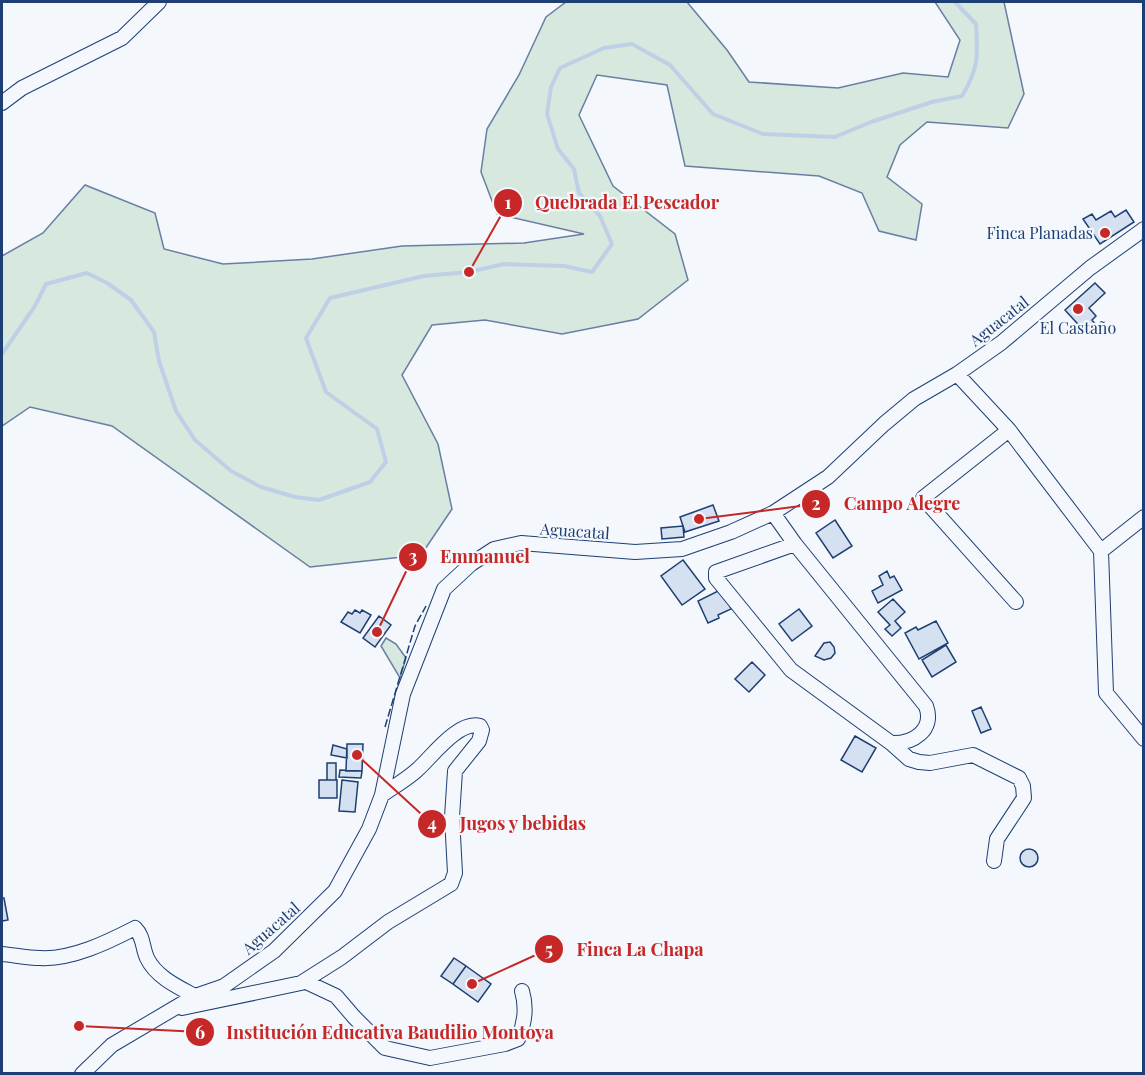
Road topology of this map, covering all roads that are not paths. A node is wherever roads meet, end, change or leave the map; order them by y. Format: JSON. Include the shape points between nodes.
{"nodes":[{"id":1,"x":159,"y":2,"type":"edge"},
{"id":2,"x":2,"y":103,"type":"edge"},
{"id":3,"x":1143,"y":230,"type":"edge"},
{"id":4,"x":957,"y":374,"type":"junction"},
{"id":5,"x":1009,"y":430,"type":"junction"},
{"id":6,"x":773,"y":513,"type":"junction"},
{"id":7,"x":1143,"y":517,"type":"edge"},
{"id":8,"x":795,"y":544,"type":"junction"},
{"id":9,"x":1101,"y":551,"type":"junction"},
{"id":10,"x":1016,"y":602,"type":"dead end"},
{"id":11,"x":1143,"y":739,"type":"edge"},
{"id":12,"x":891,"y":743,"type":"junction"},
{"id":13,"x":382,"y":795,"type":"junction"},
{"id":14,"x":994,"y":861,"type":"dead end"},
{"id":15,"x":2,"y":954,"type":"edge"},
{"id":16,"x":304,"y":981,"type":"junction"},
{"id":17,"x":522,"y":991,"type":"dead end"},
{"id":18,"x":195,"y":996,"type":"junction"},
{"id":19,"x":174,"y":1009,"type":"junction"},
{"id":20,"x":82,"y":1074,"type":"edge"}],
"edges":[{"from":1,"to":2,"type":"street","via":[[122,38],[22,88]]},
{"from":3,"to":4,"type":"street","name":"Aguacatal"},
{"from":4,"to":5,"type":"street"},
{"from":4,"to":6,"type":"street","name":"Aguacatal","via":[[914,399],[828,477]]},
{"from":5,"to":9,"type":"street"},
{"from":5,"to":10,"type":"street","via":[[923,498]]},
{"from":6,"to":8,"type":"street"},
{"from":6,"to":13,"type":"street","name":"Aguacatal","via":[[682,549],[635,552],[520,543],[494,549],[471,564],[444,589],[403,694]]},
{"from":7,"to":9,"type":"street"},
{"from":8,"to":12,"type":"street","via":[[926,706],[928,723],[923,733]]},
{"from":8,"to":12,"type":"street","via":[[715,575],[791,670]]},
{"from":9,"to":11,"type":"street","via":[[1106,693]]},
{"from":12,"to":14,"type":"street","via":[[909,759],[930,763],[973,755],[1019,778],[1024,798],[997,839]]},
{"from":13,"to":16,"type":"street","via":[[416,771],[446,739],[472,725],[480,726],[479,741],[455,771],[455,873],[451,884]]},
{"from":13,"to":18,"type":"street","name":"Aguacatal","via":[[369,829],[335,891],[274,951],[224,986]]},
{"from":15,"to":18,"type":"street","via":[[42,958],[74,953],[135,928],[158,974]]},
{"from":16,"to":17,"type":"street","via":[[336,996],[385,1048],[430,1058],[518,1039],[526,1005]]},
{"from":16,"to":19,"type":"street"},
{"from":18,"to":19,"type":"street","name":"Aguacatal"},
{"from":19,"to":20,"type":"street","name":"Aguacatal","via":[[112,1045]]}]}
